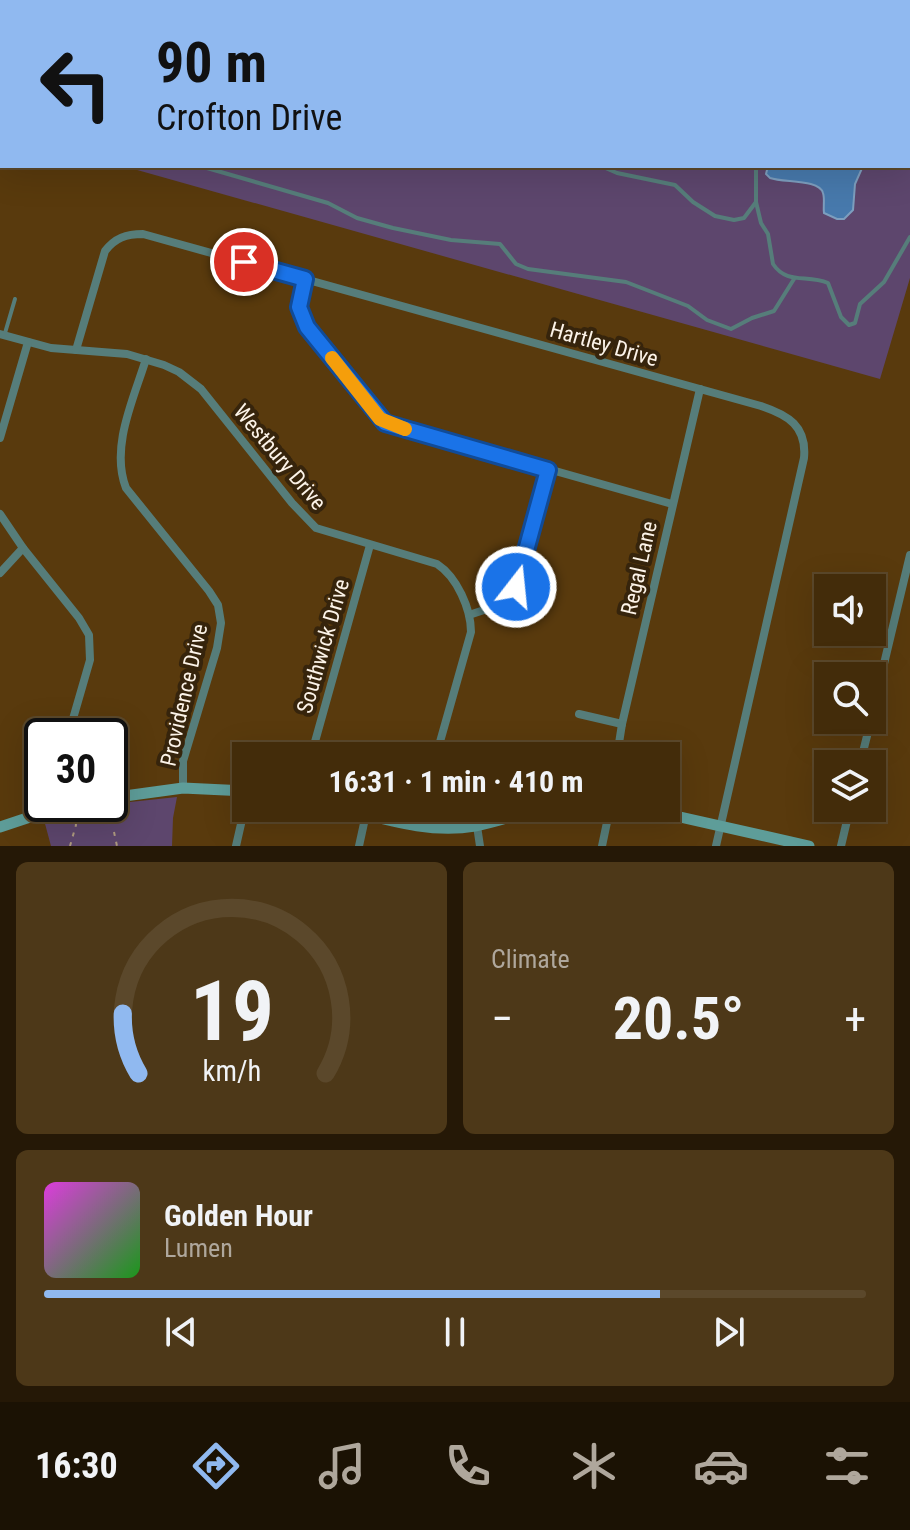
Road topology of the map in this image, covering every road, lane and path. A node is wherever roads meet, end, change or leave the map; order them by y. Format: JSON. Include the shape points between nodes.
{"nodes":[{"id":1,"x":207,"y":168,"type":"edge"},
{"id":2,"x":606,"y":168,"type":"edge"},
{"id":3,"x":756,"y":168,"type":"edge"},
{"id":4,"x":756,"y":202,"type":"junction"},
{"id":5,"x":910,"y":237,"type":"edge"},
{"id":6,"x":305,"y":279,"type":"junction"},
{"id":7,"x":794,"y":279,"type":"junction"},
{"id":8,"x":15,"y":299,"type":"dead end"},
{"id":9,"x":2,"y":335,"type":"edge"},
{"id":10,"x":28,"y":342,"type":"junction"},
{"id":11,"x":76,"y":350,"type":"junction"},
{"id":12,"x":146,"y":359,"type":"junction"},
{"id":13,"x":700,"y":389,"type":"junction"},
{"id":14,"x":0,"y":438,"type":"edge"},
{"id":15,"x":548,"y":470,"type":"junction"},
{"id":16,"x":672,"y":504,"type":"junction"},
{"id":17,"x":0,"y":514,"type":"edge"},
{"id":18,"x":370,"y":545,"type":"junction"},
{"id":19,"x":23,"y":548,"type":"junction"},
{"id":20,"x":910,"y":555,"type":"edge"},
{"id":21,"x":0,"y":573,"type":"edge"},
{"id":22,"x":469,"y":615,"type":"junction"},
{"id":23,"x":884,"y":662,"type":"edge"},
{"id":24,"x":579,"y":714,"type":"dead end"},
{"id":25,"x":73,"y":718,"type":"edge"},
{"id":26,"x":622,"y":724,"type":"junction"},
{"id":27,"x":315,"y":742,"type":"edge"},
{"id":28,"x":440,"y":742,"type":"edge"},
{"id":29,"x":619,"y":742,"type":"edge"},
{"id":30,"x":183,"y":788,"type":"junction"},
{"id":31,"x":232,"y":790,"type":"edge"},
{"id":32,"x":128,"y":796,"type":"edge"},
{"id":33,"x":680,"y":817,"type":"edge"},
{"id":34,"x":24,"y":819,"type":"edge"},
{"id":35,"x":75,"y":822,"type":"edge"},
{"id":36,"x":241,"y":822,"type":"edge"},
{"id":37,"x":364,"y":822,"type":"edge"},
{"id":38,"x":399,"y":822,"type":"edge"},
{"id":39,"x":417,"y":822,"type":"edge"},
{"id":40,"x":491,"y":822,"type":"edge"},
{"id":41,"x":607,"y":822,"type":"edge"},
{"id":42,"x":847,"y":822,"type":"edge"},
{"id":43,"x":416,"y":826,"type":"junction"},
{"id":44,"x":477,"y":826,"type":"junction"},
{"id":45,"x":720,"y":826,"type":"junction"},
{"id":46,"x":0,"y":827,"type":"edge"},
{"id":47,"x":114,"y":832,"type":"dead end"},
{"id":48,"x":70,"y":846,"type":"edge"},
{"id":49,"x":117,"y":846,"type":"edge"},
{"id":50,"x":236,"y":846,"type":"edge"},
{"id":51,"x":359,"y":846,"type":"edge"},
{"id":52,"x":480,"y":846,"type":"edge"},
{"id":53,"x":602,"y":846,"type":"edge"},
{"id":54,"x":716,"y":846,"type":"edge"},
{"id":55,"x":809,"y":846,"type":"edge"},
{"id":56,"x":841,"y":846,"type":"edge"}],
"edges":[{"from":1,"to":7,"type":"lane","via":[[393,228],[500,244],[516,264],[528,269],[626,282],[731,329],[774,311]]},
{"from":2,"to":4,"type":"lane","via":[[675,185],[704,211],[724,218],[744,218]]},
{"from":3,"to":4,"type":"lane"},
{"from":4,"to":7,"type":"lane","via":[[773,264]]},
{"from":5,"to":7,"type":"lane","via":[[884,282],[860,304],[851,325],[841,317],[828,283]]},
{"from":6,"to":11,"type":"street","name":"Hartley Drive","via":[[154,236],[123,236],[101,260]]},
{"from":6,"to":13,"type":"street","name":"Hartley Drive"},
{"from":6,"to":15,"type":"street","via":[[299,307],[307,327],[385,423]]},
{"from":8,"to":9,"type":"lane"},
{"from":9,"to":10,"type":"street","name":"Westbury Drive"},
{"from":10,"to":11,"type":"street","name":"Westbury Drive"},
{"from":10,"to":14,"type":"street"},
{"from":11,"to":12,"type":"street","name":"Westbury Drive"},
{"from":12,"to":18,"type":"street","name":"Westbury Drive","via":[[179,372],[201,389],[308,522]]},
{"from":12,"to":30,"type":"street","name":"Providence Drive","via":[[121,444],[122,477],[209,591],[221,623],[183,761]]},
{"from":13,"to":16,"type":"street","name":"Regal Lane"},
{"from":13,"to":45,"type":"street","name":"Hartley Drive","via":[[780,412],[800,430],[805,448]]},
{"from":15,"to":16,"type":"street"},
{"from":15,"to":22,"type":"street","via":[[514,593],[502,604]]},
{"from":16,"to":26,"type":"street","name":"Regal Lane"},
{"from":17,"to":19,"type":"street"},
{"from":18,"to":22,"type":"street","name":"Westbury Drive","via":[[437,564],[454,580]]},
{"from":18,"to":27,"type":"street","name":"Southwick Drive"},
{"from":19,"to":21,"type":"street"},
{"from":19,"to":25,"type":"street","via":[[89,635],[90,660]]},
{"from":20,"to":23,"type":"street"},
{"from":22,"to":28,"type":"street","name":"Westbury Drive","via":[[471,632]]},
{"from":24,"to":26,"type":"street"},
{"from":26,"to":29,"type":"street","name":"Regal Lane"},
{"from":30,"to":31,"type":"street"},
{"from":30,"to":32,"type":"street"},
{"from":33,"to":45,"type":"street"},
{"from":34,"to":46,"type":"street"},
{"from":35,"to":48,"type":"path"},
{"from":36,"to":50,"type":"street"},
{"from":37,"to":51,"type":"street"},
{"from":38,"to":43,"type":"street"},
{"from":39,"to":43,"type":"street"},
{"from":40,"to":44,"type":"street"},
{"from":41,"to":53,"type":"street"},
{"from":42,"to":56,"type":"street"},
{"from":43,"to":44,"type":"street"},
{"from":44,"to":52,"type":"street"},
{"from":45,"to":54,"type":"street","name":"Hartley Drive"},
{"from":45,"to":55,"type":"street"},
{"from":47,"to":49,"type":"path"}]}
